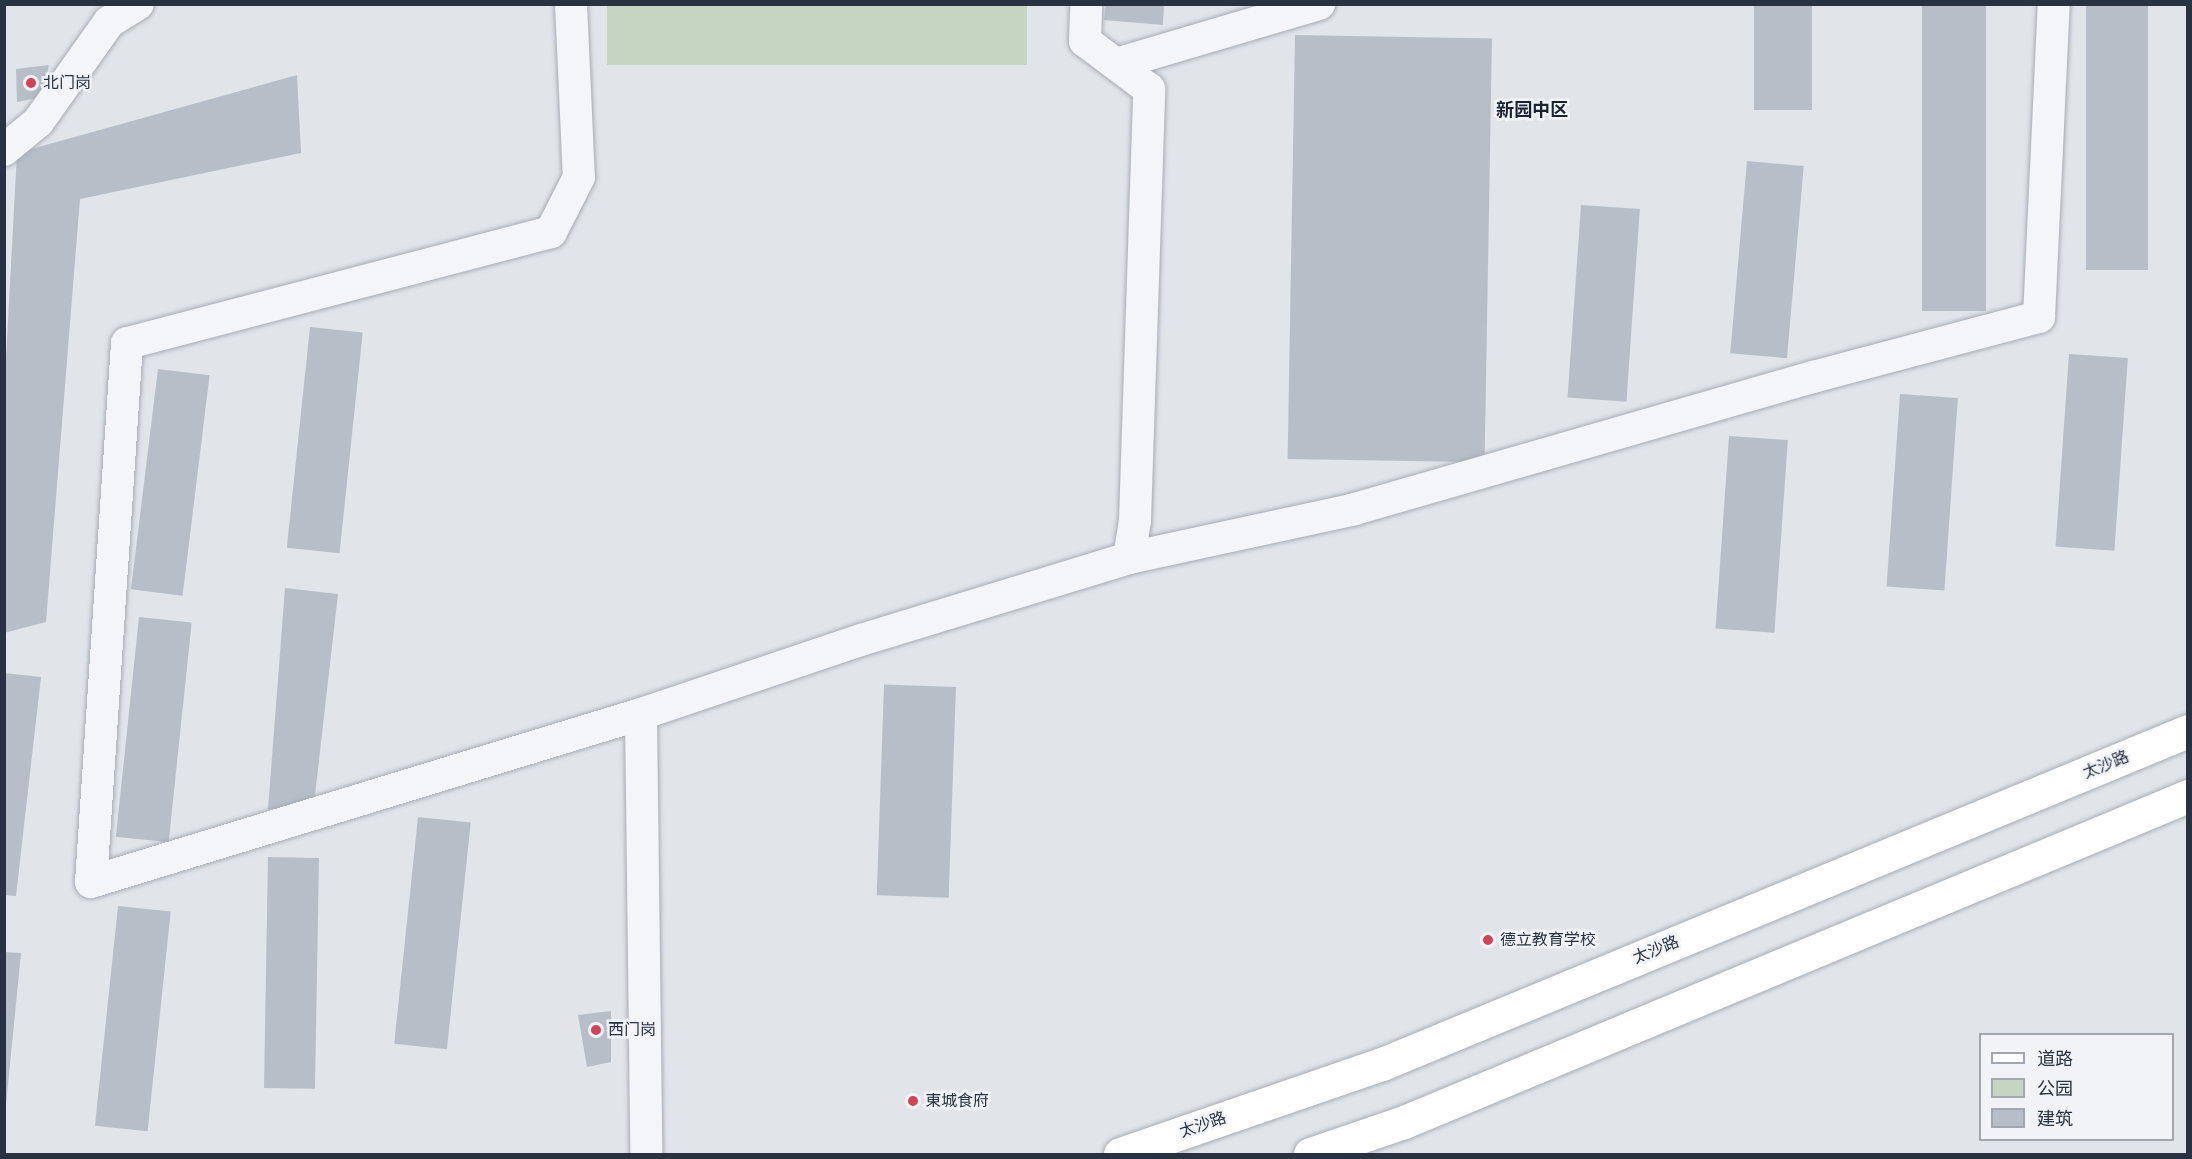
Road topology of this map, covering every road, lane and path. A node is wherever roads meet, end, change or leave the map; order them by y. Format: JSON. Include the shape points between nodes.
{"nodes":[{"id":1,"x":138,"y":4,"type":"edge"},
{"id":2,"x":571,"y":4,"type":"edge"},
{"id":3,"x":1086,"y":4,"type":"edge"},
{"id":4,"x":1319,"y":4,"type":"edge"},
{"id":5,"x":2054,"y":4,"type":"edge"},
{"id":6,"x":1116,"y":64,"type":"junction"},
{"id":7,"x":4,"y":150,"type":"edge"},
{"id":8,"x":1129,"y":558,"type":"junction"},
{"id":9,"x":641,"y":714,"type":"junction"},
{"id":10,"x":2187,"y":731,"type":"edge"},
{"id":11,"x":2187,"y":796,"type":"edge"},
{"id":12,"x":646,"y":1155,"type":"edge"},
{"id":13,"x":1120,"y":1155,"type":"edge"},
{"id":14,"x":1310,"y":1155,"type":"edge"}],
"edges":[{"from":1,"to":7,"type":"street","via":[[109,22],[38,122]]},
{"from":2,"to":9,"type":"street","via":[[579,177],[551,232],[127,343],[91,882]]},
{"from":3,"to":6,"type":"street","via":[[1085,41]]},
{"from":4,"to":6,"type":"street"},
{"from":5,"to":8,"type":"street","via":[[2039,318],[1814,376],[1355,509]]},
{"from":6,"to":8,"type":"street","via":[[1149,89],[1135,520]]},
{"from":8,"to":9,"type":"street","via":[[861,640]]},
{"from":9,"to":12,"type":"street"},
{"from":10,"to":13,"type":"main road","name":"太沙路","via":[[1382,1064]]},
{"from":11,"to":14,"type":"main road","via":[[1404,1122]]}]}
